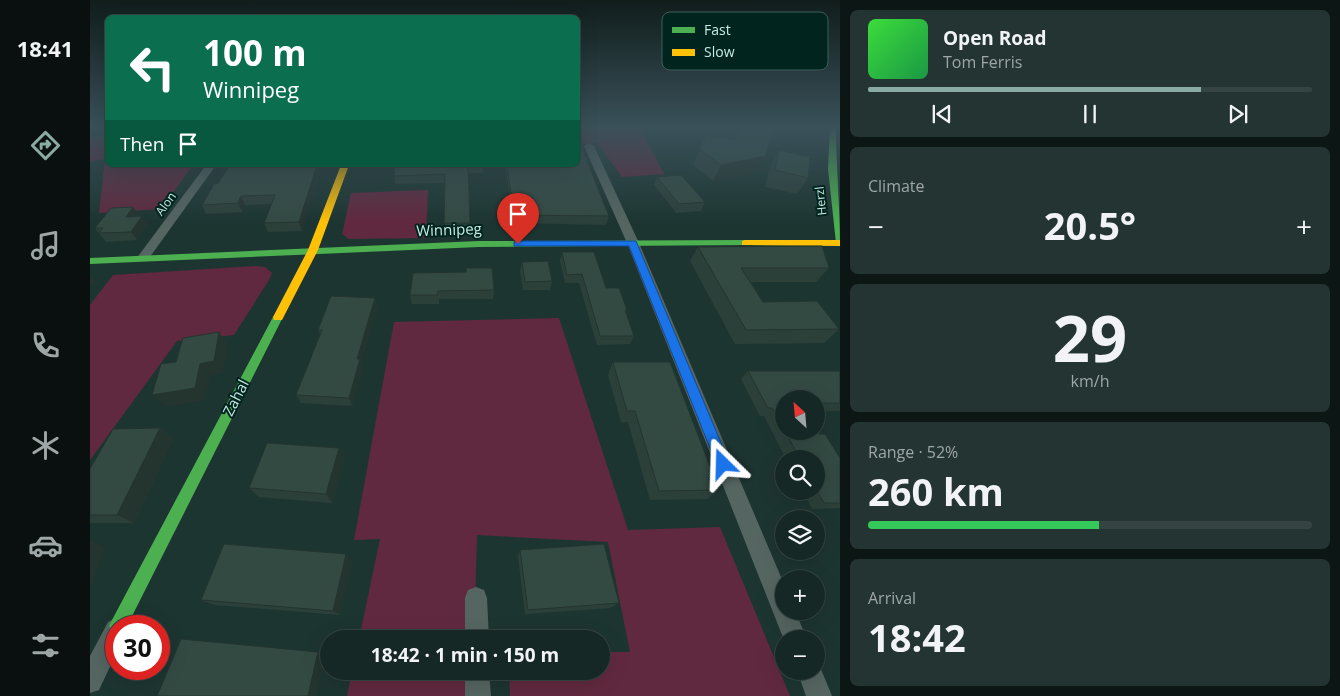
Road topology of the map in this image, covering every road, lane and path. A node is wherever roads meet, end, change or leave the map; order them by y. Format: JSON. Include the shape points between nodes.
{"nodes":[{"id":1,"x":595,"y":158,"type":"edge"},
{"id":2,"x":832,"y":158,"type":"edge"},
{"id":3,"x":210,"y":167,"type":"edge"},
{"id":4,"x":344,"y":167,"type":"edge"},
{"id":5,"x":632,"y":243,"type":"junction"},
{"id":6,"x":840,"y":243,"type":"edge"},
{"id":7,"x":313,"y":250,"type":"junction"},
{"id":8,"x":143,"y":258,"type":"junction"},
{"id":9,"x":90,"y":261,"type":"edge"},
{"id":10,"x":775,"y":589,"type":"edge"},
{"id":11,"x":476,"y":598,"type":"dead end"},
{"id":12,"x":124,"y":615,"type":"edge"},
{"id":13,"x":477,"y":630,"type":"edge"},
{"id":14,"x":105,"y":652,"type":"edge"},
{"id":15,"x":477,"y":680,"type":"edge"},
{"id":16,"x":813,"y":680,"type":"edge"},
{"id":17,"x":90,"y":681,"type":"edge"},
{"id":18,"x":478,"y":696,"type":"edge"},
{"id":19,"x":819,"y":696,"type":"edge"}],
"edges":[{"from":1,"to":5,"type":"street"},
{"from":2,"to":6,"type":"street","name":"Herzl"},
{"from":3,"to":8,"type":"street","name":"Alon"},
{"from":4,"to":7,"type":"street","name":"Zahal"},
{"from":5,"to":6,"type":"street","name":"Winnipeg"},
{"from":5,"to":7,"type":"street","name":"Winnipeg"},
{"from":5,"to":10,"type":"street"},
{"from":7,"to":8,"type":"street","name":"Winnipeg"},
{"from":7,"to":12,"type":"street","name":"Zahal"},
{"from":8,"to":9,"type":"street","name":"Winnipeg"},
{"from":11,"to":13,"type":"street"},
{"from":14,"to":17,"type":"street"},
{"from":15,"to":18,"type":"street"},
{"from":16,"to":19,"type":"street"}]}
